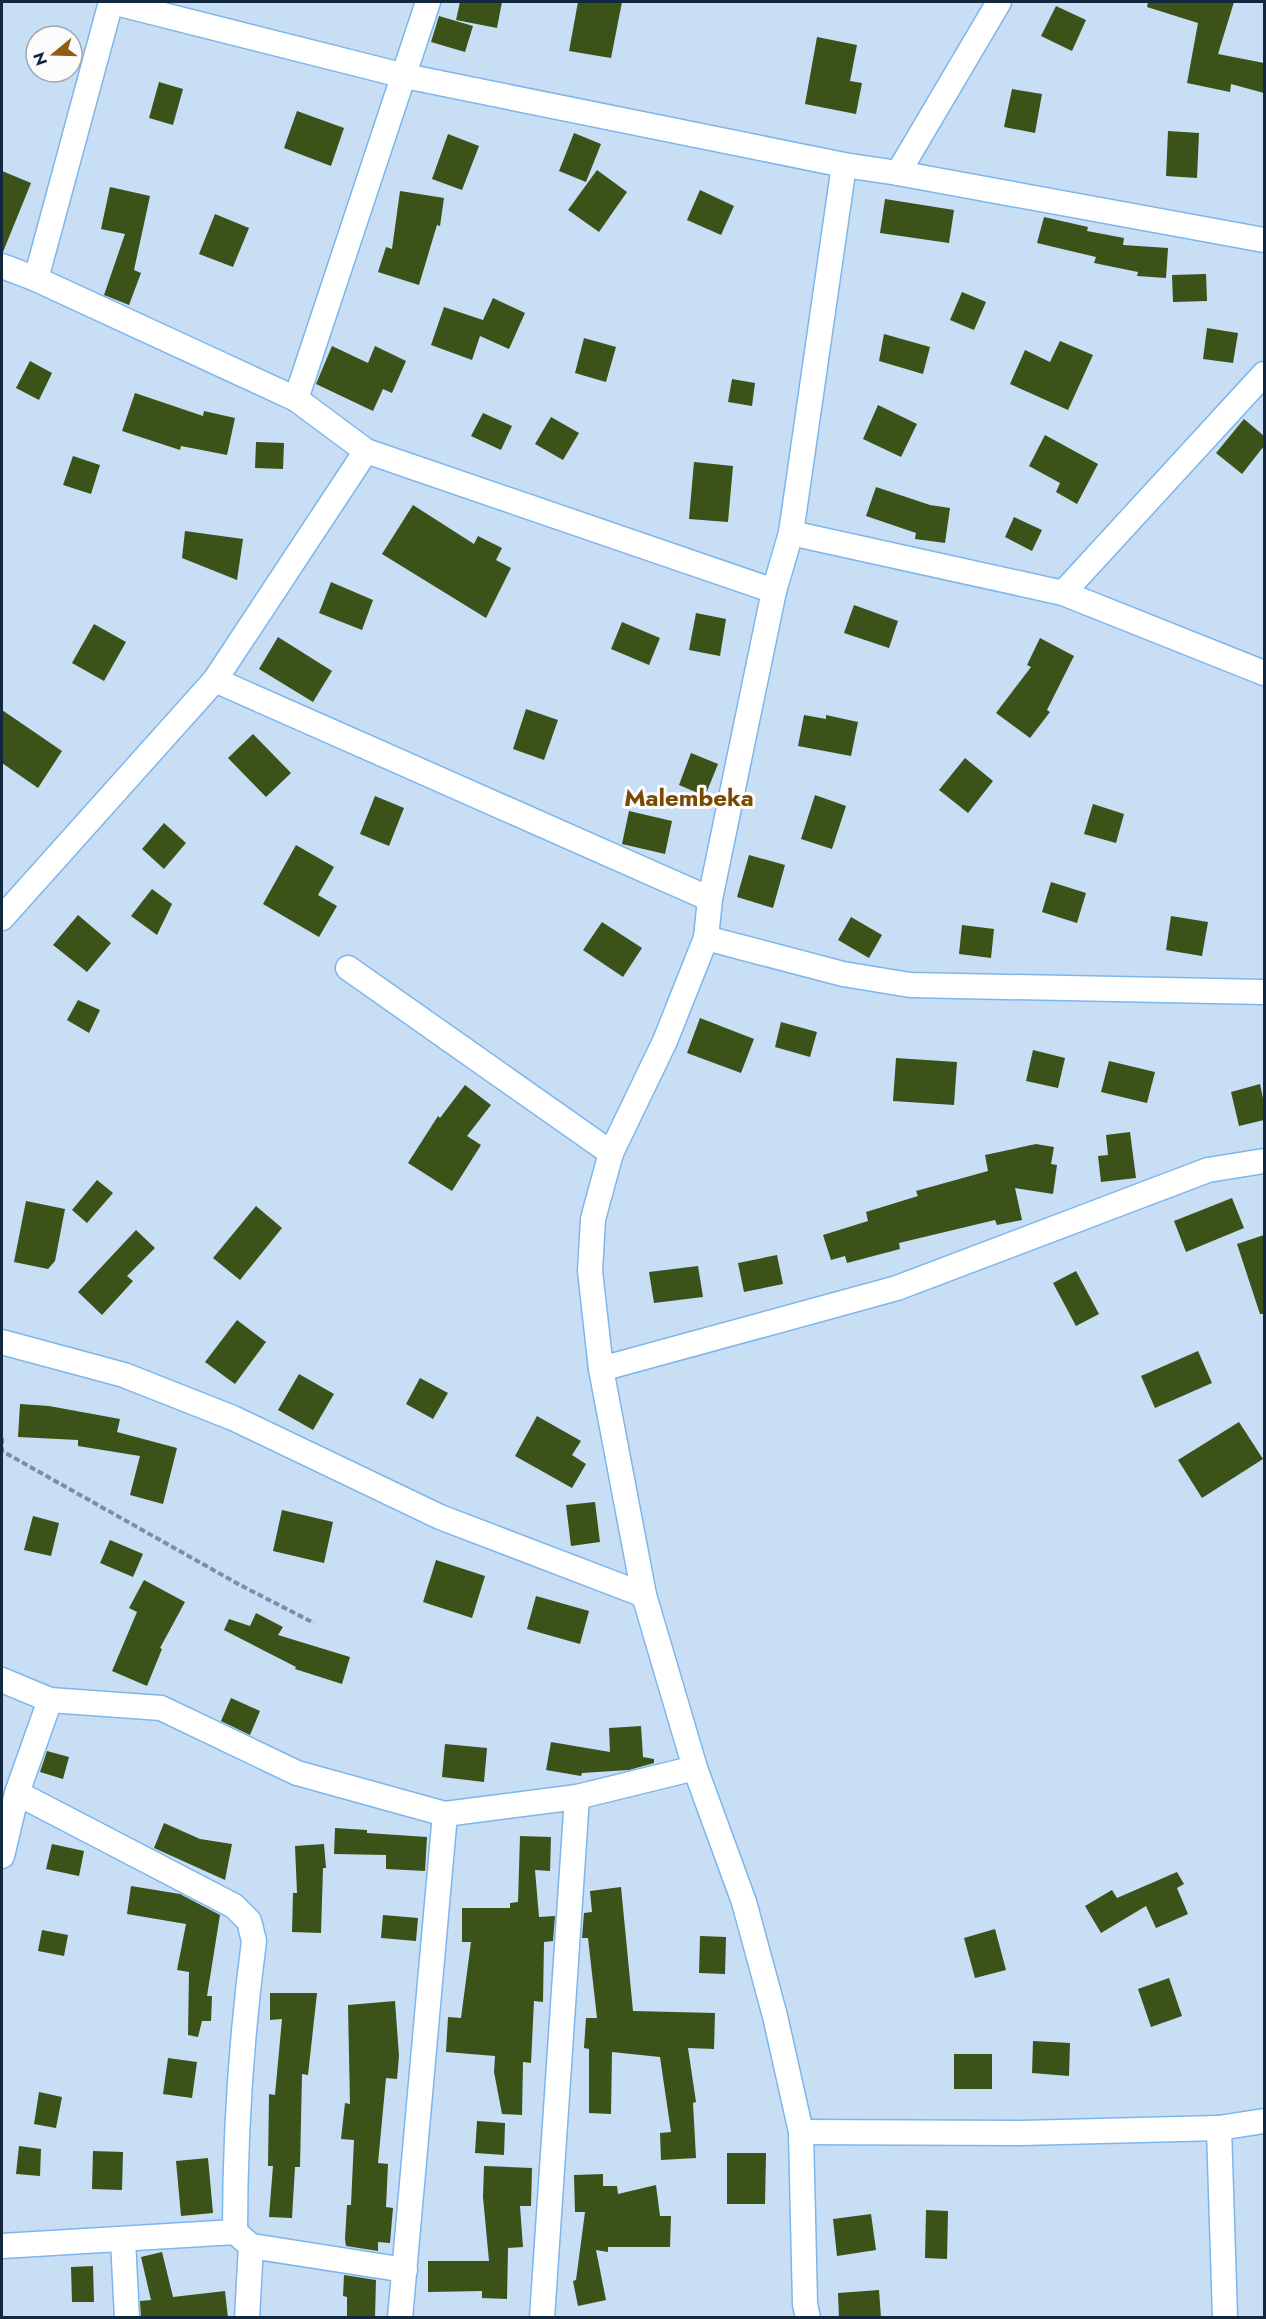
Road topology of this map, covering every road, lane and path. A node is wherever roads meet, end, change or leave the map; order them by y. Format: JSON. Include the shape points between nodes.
{"nodes":[{"id":1,"x":112,"y":2,"type":"edge"},
{"id":2,"x":428,"y":2,"type":"edge"},
{"id":3,"x":999,"y":2,"type":"edge"},
{"id":4,"x":153,"y":6,"type":"edge"},
{"id":5,"x":405,"y":76,"type":"junction"},
{"id":6,"x":844,"y":165,"type":"junction"},
{"id":7,"x":898,"y":173,"type":"junction"},
{"id":8,"x":1264,"y":240,"type":"edge"},
{"id":9,"x":2,"y":266,"type":"edge"},
{"id":10,"x":36,"y":279,"type":"junction"},
{"id":11,"x":1264,"y":374,"type":"edge"},
{"id":12,"x":296,"y":399,"type":"junction"},
{"id":13,"x":366,"y":451,"type":"junction"},
{"id":14,"x":791,"y":533,"type":"junction"},
{"id":15,"x":774,"y":591,"type":"junction"},
{"id":16,"x":1063,"y":593,"type":"junction"},
{"id":17,"x":1264,"y":673,"type":"edge"},
{"id":18,"x":214,"y":680,"type":"junction"},
{"id":19,"x":710,"y":899,"type":"junction"},
{"id":20,"x":2,"y":918,"type":"edge"},
{"id":21,"x":706,"y":938,"type":"junction"},
{"id":22,"x":348,"y":968,"type":"dead end"},
{"id":23,"x":1264,"y":992,"type":"edge"},
{"id":24,"x":611,"y":1154,"type":"junction"},
{"id":25,"x":1264,"y":1161,"type":"edge"},
{"id":26,"x":2,"y":1342,"type":"edge"},
{"id":27,"x":601,"y":1369,"type":"junction"},
{"id":28,"x":2,"y":1438,"type":"edge"},
{"id":29,"x":644,"y":1596,"type":"junction"},
{"id":30,"x":314,"y":1623,"type":"dead end"},
{"id":31,"x":2,"y":1680,"type":"edge"},
{"id":32,"x":50,"y":1700,"type":"junction"},
{"id":33,"x":695,"y":1768,"type":"junction"},
{"id":34,"x":17,"y":1793,"type":"junction"},
{"id":35,"x":577,"y":1797,"type":"junction"},
{"id":36,"x":445,"y":1814,"type":"junction"},
{"id":37,"x":2,"y":1856,"type":"edge"},
{"id":38,"x":1264,"y":2121,"type":"edge"},
{"id":39,"x":1219,"y":2128,"type":"junction"},
{"id":40,"x":801,"y":2132,"type":"junction"},
{"id":41,"x":243,"y":2239,"type":"junction"},
{"id":42,"x":123,"y":2240,"type":"junction"},
{"id":43,"x":2,"y":2246,"type":"edge"},
{"id":44,"x":405,"y":2270,"type":"junction"},
{"id":45,"x":127,"y":2318,"type":"edge"},
{"id":46,"x":247,"y":2318,"type":"edge"},
{"id":47,"x":400,"y":2318,"type":"edge"},
{"id":48,"x":542,"y":2318,"type":"edge"},
{"id":49,"x":808,"y":2318,"type":"edge"},
{"id":50,"x":1225,"y":2318,"type":"edge"}],
"edges":[{"from":1,"to":4,"type":"street"},
{"from":1,"to":10,"type":"street"},
{"from":2,"to":5,"type":"street"},
{"from":3,"to":7,"type":"street"},
{"from":4,"to":5,"type":"street"},
{"from":5,"to":6,"type":"street"},
{"from":5,"to":12,"type":"street"},
{"from":6,"to":7,"type":"street"},
{"from":6,"to":14,"type":"street"},
{"from":7,"to":8,"type":"street"},
{"from":9,"to":10,"type":"street"},
{"from":10,"to":12,"type":"street"},
{"from":11,"to":16,"type":"street"},
{"from":12,"to":13,"type":"street"},
{"from":13,"to":15,"type":"street"},
{"from":13,"to":18,"type":"street"},
{"from":14,"to":15,"type":"street"},
{"from":14,"to":16,"type":"street"},
{"from":15,"to":19,"type":"street"},
{"from":16,"to":17,"type":"street"},
{"from":18,"to":19,"type":"street"},
{"from":18,"to":20,"type":"street"},
{"from":19,"to":21,"type":"street"},
{"from":21,"to":23,"type":"street","via":[[843,974],[910,985]]},
{"from":21,"to":24,"type":"street","via":[[665,1041]]},
{"from":22,"to":24,"type":"street"},
{"from":24,"to":27,"type":"street","via":[[594,1219],[590,1271]]},
{"from":25,"to":27,"type":"street","via":[[1208,1170],[897,1288]]},
{"from":26,"to":29,"type":"street","via":[[124,1375],[233,1418],[440,1517]]},
{"from":27,"to":29,"type":"street"},
{"from":28,"to":30,"type":"path","via":[[2,1451]]},
{"from":29,"to":33,"type":"street"},
{"from":31,"to":32,"type":"street"},
{"from":32,"to":34,"type":"street"},
{"from":32,"to":36,"type":"street","via":[[161,1708],[297,1773]]},
{"from":33,"to":35,"type":"street"},
{"from":33,"to":40,"type":"street","via":[[744,1902]]},
{"from":34,"to":37,"type":"street"},
{"from":34,"to":41,"type":"street","via":[[234,1906],[249,1921],[254,1941],[235,2138]]},
{"from":35,"to":36,"type":"street"},
{"from":35,"to":48,"type":"street"},
{"from":36,"to":44,"type":"street"},
{"from":38,"to":39,"type":"street"},
{"from":39,"to":40,"type":"street","via":[[1022,2133]]},
{"from":39,"to":50,"type":"street"},
{"from":40,"to":49,"type":"street"},
{"from":41,"to":42,"type":"street"},
{"from":41,"to":44,"type":"street"},
{"from":41,"to":46,"type":"street"},
{"from":42,"to":43,"type":"street"},
{"from":42,"to":45,"type":"street"},
{"from":44,"to":47,"type":"street"}]}
